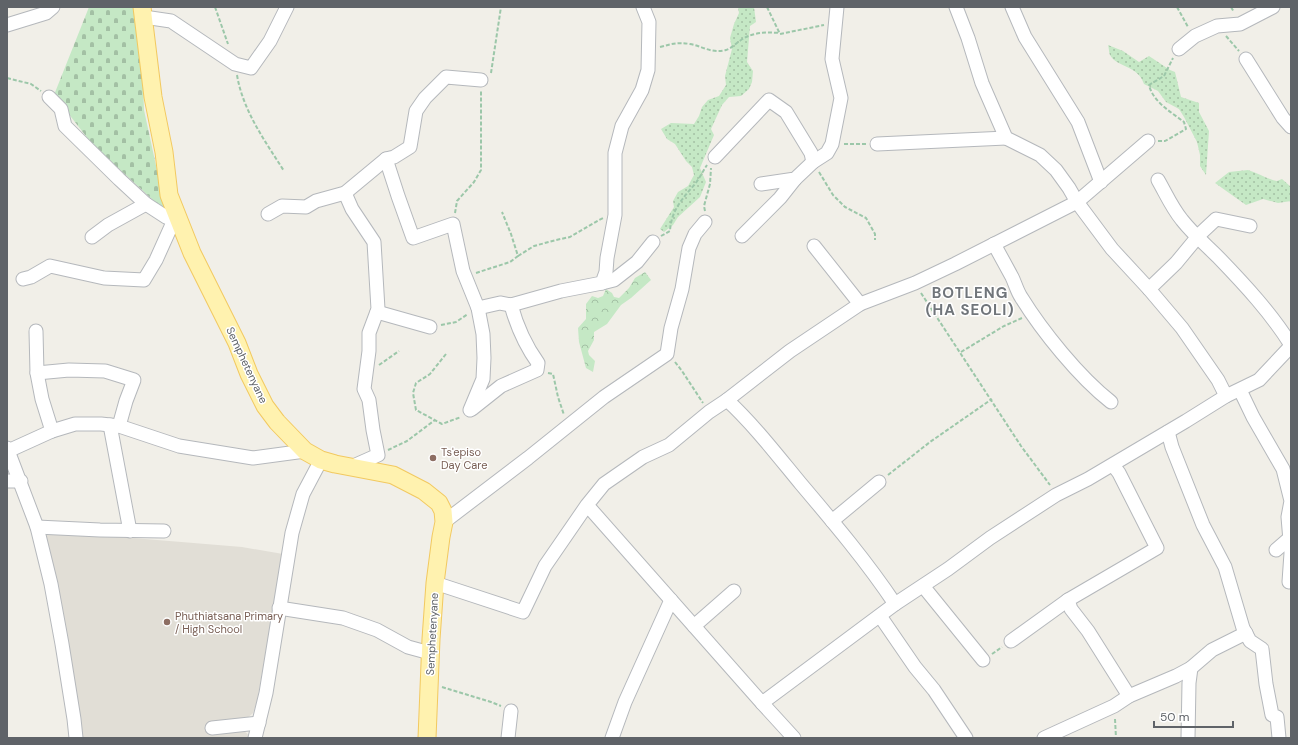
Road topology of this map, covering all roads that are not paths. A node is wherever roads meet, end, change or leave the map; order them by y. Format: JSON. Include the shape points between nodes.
{"nodes":[{"id":1,"x":53,"y":7,"type":"edge"},
{"id":2,"x":287,"y":7,"type":"edge"},
{"id":3,"x":643,"y":7,"type":"edge"},
{"id":4,"x":837,"y":7,"type":"edge"},
{"id":5,"x":956,"y":7,"type":"edge"},
{"id":6,"x":1013,"y":7,"type":"edge"},
{"id":7,"x":1273,"y":7,"type":"edge"},
{"id":8,"x":143,"y":12,"type":"edge"},
{"id":9,"x":7,"y":25,"type":"edge"},
{"id":10,"x":1179,"y":49,"type":"road end"},
{"id":11,"x":1246,"y":59,"type":"road end"},
{"id":12,"x":481,"y":80,"type":"road end"},
{"id":13,"x":49,"y":96,"type":"road end"},
{"id":14,"x":1291,"y":127,"type":"edge"},
{"id":15,"x":1006,"y":138,"type":"junction"},
{"id":16,"x":1148,"y":141,"type":"road end"},
{"id":17,"x":877,"y":144,"type":"road end"},
{"id":18,"x":715,"y":157,"type":"road end"},
{"id":19,"x":386,"y":159,"type":"junction"},
{"id":20,"x":813,"y":162,"type":"junction"},
{"id":21,"x":795,"y":179,"type":"junction"},
{"id":22,"x":1158,"y":180,"type":"dead end"},
{"id":23,"x":1102,"y":182,"type":"junction"},
{"id":24,"x":761,"y":184,"type":"dead end"},
{"id":25,"x":345,"y":192,"type":"junction"},
{"id":26,"x":1077,"y":202,"type":"junction"},
{"id":27,"x":146,"y":204,"type":"junction"},
{"id":28,"x":268,"y":214,"type":"dead end"},
{"id":29,"x":177,"y":222,"type":"junction"},
{"id":30,"x":705,"y":222,"type":"road end"},
{"id":31,"x":1250,"y":226,"type":"dead end"},
{"id":32,"x":742,"y":236,"type":"dead end"},
{"id":33,"x":92,"y":237,"type":"dead end"},
{"id":34,"x":1197,"y":238,"type":"junction"},
{"id":35,"x":653,"y":242,"type":"road end"},
{"id":36,"x":994,"y":244,"type":"junction"},
{"id":37,"x":814,"y":246,"type":"dead end"},
{"id":38,"x":23,"y":279,"type":"dead end"},
{"id":39,"x":602,"y":283,"type":"junction"},
{"id":40,"x":1149,"y":289,"type":"junction"},
{"id":41,"x":860,"y":304,"type":"junction"},
{"id":42,"x":511,"y":305,"type":"junction"},
{"id":43,"x":478,"y":308,"type":"junction"},
{"id":44,"x":377,"y":312,"type":"junction"},
{"id":45,"x":430,"y":327,"type":"road end"},
{"id":46,"x":36,"y":331,"type":"dead end"},
{"id":47,"x":1291,"y":346,"type":"edge"},
{"id":48,"x":37,"y":373,"type":"junction"},
{"id":49,"x":1240,"y":390,"type":"junction"},
{"id":50,"x":1226,"y":396,"type":"junction"},
{"id":51,"x":727,"y":400,"type":"junction"},
{"id":52,"x":1111,"y":402,"type":"dead end"},
{"id":53,"x":114,"y":425,"type":"junction"},
{"id":54,"x":52,"y":431,"type":"junction"},
{"id":55,"x":1168,"y":432,"type":"junction"},
{"id":56,"x":8,"y":449,"type":"edge"},
{"id":57,"x":306,"y":452,"type":"junction"},
{"id":58,"x":321,"y":460,"type":"junction"},
{"id":59,"x":1113,"y":465,"type":"junction"},
{"id":60,"x":351,"y":467,"type":"junction"},
{"id":61,"x":7,"y":481,"type":"edge"},
{"id":62,"x":21,"y":481,"type":"junction"},
{"id":63,"x":879,"y":482,"type":"road end"},
{"id":64,"x":587,"y":505,"type":"junction"},
{"id":65,"x":832,"y":521,"type":"junction"},
{"id":66,"x":444,"y":522,"type":"junction"},
{"id":67,"x":37,"y":527,"type":"junction"},
{"id":68,"x":130,"y":531,"type":"junction"},
{"id":69,"x":164,"y":531,"type":"dead end"},
{"id":70,"x":1290,"y":538,"type":"edge"},
{"id":71,"x":1276,"y":550,"type":"dead end"},
{"id":72,"x":1289,"y":582,"type":"dead end"},
{"id":73,"x":435,"y":583,"type":"junction"},
{"id":74,"x":922,"y":586,"type":"junction"},
{"id":75,"x":734,"y":591,"type":"dead end"},
{"id":76,"x":671,"y":600,"type":"junction"},
{"id":77,"x":1068,"y":600,"type":"junction"},
{"id":78,"x":896,"y":604,"type":"junction"},
{"id":79,"x":279,"y":608,"type":"junction"},
{"id":80,"x":880,"y":616,"type":"junction"},
{"id":81,"x":694,"y":626,"type":"junction"},
{"id":82,"x":1246,"y":633,"type":"junction"},
{"id":83,"x":1011,"y":641,"type":"road end"},
{"id":84,"x":430,"y":653,"type":"junction"},
{"id":85,"x":983,"y":660,"type":"road end"},
{"id":86,"x":1191,"y":668,"type":"junction"},
{"id":87,"x":1129,"y":696,"type":"junction"},
{"id":88,"x":762,"y":703,"type":"junction"},
{"id":89,"x":511,"y":711,"type":"road end"},
{"id":90,"x":259,"y":722,"type":"junction"},
{"id":91,"x":212,"y":728,"type":"dead end"},
{"id":92,"x":76,"y":738,"type":"edge"},
{"id":93,"x":255,"y":738,"type":"edge"},
{"id":94,"x":427,"y":738,"type":"edge"},
{"id":95,"x":508,"y":738,"type":"edge"},
{"id":96,"x":612,"y":738,"type":"edge"},
{"id":97,"x":794,"y":738,"type":"edge"},
{"id":98,"x":966,"y":738,"type":"edge"},
{"id":99,"x":1044,"y":738,"type":"edge"},
{"id":100,"x":1188,"y":738,"type":"edge"},
{"id":101,"x":1279,"y":738,"type":"edge"}],
"edges":[{"from":1,"to":9,"type":"street","via":[[46,13]]},
{"from":2,"to":8,"type":"street","via":[[270,41],[251,68],[235,64],[170,22]]},
{"from":3,"to":39,"type":"street","via":[[649,22],[648,70],[642,90],[622,126],[615,153],[615,215]]},
{"from":4,"to":20,"type":"street","via":[[832,59],[841,98],[832,144],[827,153]]},
{"from":5,"to":15,"type":"street","via":[[982,83]]},
{"from":6,"to":23,"type":"street","via":[[1025,37],[1078,122]]},
{"from":7,"to":10,"type":"street","via":[[1240,24],[1217,26],[1195,36]]},
{"from":8,"to":29,"type":"main road","name":"Semphetenyane","via":[[169,195]]},
{"from":11,"to":14,"type":"street"},
{"from":12,"to":19,"type":"street","via":[[446,77],[416,111],[410,147]]},
{"from":13,"to":27,"type":"street","via":[[61,109],[65,126]]},
{"from":15,"to":17,"type":"street"},
{"from":15,"to":26,"type":"street","via":[[1040,155],[1056,170]]},
{"from":16,"to":23,"type":"street"},
{"from":18,"to":20,"type":"street","via":[[769,100],[786,112],[812,153]]},
{"from":19,"to":25,"type":"street"},
{"from":19,"to":43,"type":"street","via":[[413,238],[453,224],[463,271]]},
{"from":20,"to":21,"type":"street"},
{"from":21,"to":24,"type":"street"},
{"from":21,"to":32,"type":"street"},
{"from":22,"to":34,"type":"street","via":[[1174,208]]},
{"from":23,"to":26,"type":"street"},
{"from":25,"to":28,"type":"street","via":[[316,201],[306,207],[282,206]]},
{"from":25,"to":44,"type":"street","via":[[352,209],[374,242]]},
{"from":26,"to":36,"type":"street"},
{"from":26,"to":40,"type":"street","via":[[1112,249]]},
{"from":27,"to":29,"type":"street"},
{"from":27,"to":33,"type":"street"},
{"from":29,"to":38,"type":"street","via":[[144,280],[104,278],[50,266]]},
{"from":29,"to":57,"type":"main road","name":"Semphetenyane","via":[[265,406]]},
{"from":30,"to":66,"type":"street","via":[[695,234],[689,248],[682,290],[666,354],[604,397]]},
{"from":31,"to":34,"type":"street","via":[[1216,218]]},
{"from":34,"to":40,"type":"street"},
{"from":34,"to":47,"type":"street","via":[[1260,303]]},
{"from":35,"to":39,"type":"street","via":[[637,262],[614,280]]},
{"from":36,"to":41,"type":"street","via":[[914,283]]},
{"from":36,"to":52,"type":"street","via":[[1020,295],[1033,314],[1073,365]]},
{"from":37,"to":41,"type":"street"},
{"from":39,"to":42,"type":"street"},
{"from":40,"to":50,"type":"street","via":[[1182,328]]},
{"from":41,"to":51,"type":"street","via":[[790,351]]},
{"from":42,"to":43,"type":"street","via":[[500,303]]},
{"from":42,"to":43,"type":"street","via":[[527,347],[538,363],[537,370],[501,386],[470,410],[483,379],[483,334]]},
{"from":44,"to":45,"type":"street"},
{"from":44,"to":60,"type":"street","via":[[369,333],[364,388],[369,400],[378,456]]},
{"from":46,"to":48,"type":"street"},
{"from":47,"to":49,"type":"street","via":[[1259,380]]},
{"from":48,"to":53,"type":"street","via":[[69,370],[105,372],[134,380]]},
{"from":48,"to":54,"type":"street"},
{"from":49,"to":50,"type":"street"},
{"from":49,"to":70,"type":"street","via":[[1282,468],[1290,501]]},
{"from":50,"to":55,"type":"street"},
{"from":51,"to":64,"type":"street","via":[[669,445],[643,457],[604,484]]},
{"from":51,"to":65,"type":"street","via":[[744,415]]},
{"from":53,"to":54,"type":"street","via":[[75,424]]},
{"from":53,"to":57,"type":"street","via":[[179,446],[253,458]]},
{"from":53,"to":68,"type":"street"},
{"from":54,"to":56,"type":"street"},
{"from":55,"to":59,"type":"street"},
{"from":55,"to":82,"type":"street","via":[[1202,525],[1225,567]]},
{"from":56,"to":62,"type":"street"},
{"from":57,"to":58,"type":"main road","name":"Semphetenyane"},
{"from":58,"to":60,"type":"main road","name":"Semphetenyane"},
{"from":58,"to":79,"type":"street","via":[[303,494],[292,533]]},
{"from":59,"to":74,"type":"street","via":[[1056,494]]},
{"from":59,"to":77,"type":"street","via":[[1157,548]]},
{"from":60,"to":66,"type":"main road","name":"Semphetenyane","via":[[393,475],[416,486],[439,503]]},
{"from":61,"to":62,"type":"street"},
{"from":62,"to":67,"type":"street"},
{"from":63,"to":65,"type":"street"},
{"from":64,"to":73,"type":"street","via":[[545,566],[523,612]]},
{"from":64,"to":76,"type":"street"},
{"from":65,"to":78,"type":"street"},
{"from":66,"to":73,"type":"main road","name":"Semphetenyane"},
{"from":67,"to":68,"type":"street"},
{"from":67,"to":92,"type":"street","via":[[51,584]]},
{"from":68,"to":69,"type":"street"},
{"from":70,"to":71,"type":"street"},
{"from":70,"to":72,"type":"street"},
{"from":73,"to":84,"type":"main road","name":"Semphetenyane"},
{"from":74,"to":78,"type":"street"},
{"from":74,"to":85,"type":"street"},
{"from":75,"to":81,"type":"street"},
{"from":76,"to":81,"type":"street"},
{"from":76,"to":96,"type":"street","via":[[625,702]]},
{"from":77,"to":83,"type":"street"},
{"from":77,"to":87,"type":"street","via":[[1071,609]]},
{"from":78,"to":80,"type":"street"},
{"from":79,"to":84,"type":"street","via":[[343,618],[377,630],[408,648]]},
{"from":79,"to":90,"type":"street"},
{"from":80,"to":88,"type":"street"},
{"from":80,"to":98,"type":"street"},
{"from":81,"to":88,"type":"street"},
{"from":82,"to":86,"type":"street","via":[[1212,650]]},
{"from":82,"to":101,"type":"street","via":[[1250,641],[1262,649],[1266,684],[1272,715],[1277,717]]},
{"from":84,"to":94,"type":"main road","name":"Semphetenyane"},
{"from":86,"to":87,"type":"street"},
{"from":86,"to":100,"type":"street"},
{"from":87,"to":99,"type":"street","via":[[1114,706]]},
{"from":88,"to":97,"type":"street"},
{"from":89,"to":95,"type":"street"},
{"from":90,"to":91,"type":"street"},
{"from":90,"to":93,"type":"street"}]}
